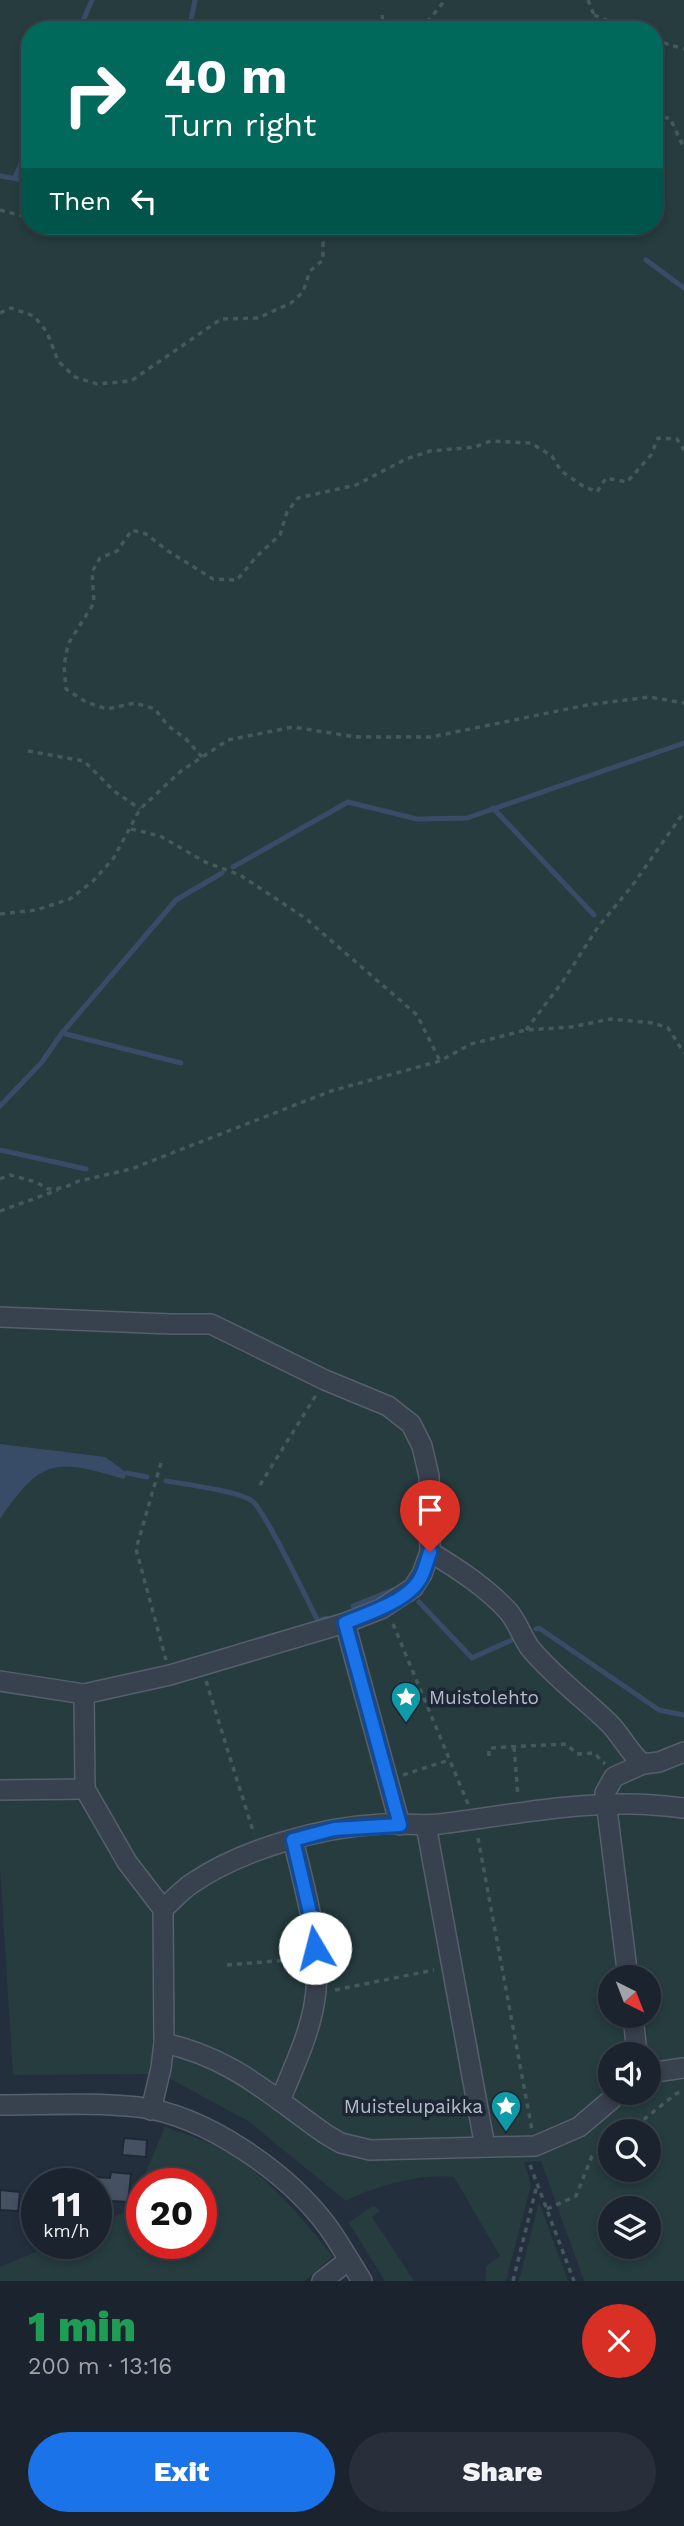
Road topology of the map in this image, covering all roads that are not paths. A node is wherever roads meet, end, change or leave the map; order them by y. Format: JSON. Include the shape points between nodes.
{"nodes":[{"id":1,"x":0,"y":1317,"type":"edge"},
{"id":2,"x":430,"y":1552,"type":"junction"},
{"id":3,"x":345,"y":1623,"type":"junction"},
{"id":4,"x":0,"y":1681,"type":"edge"},
{"id":5,"x":84,"y":1694,"type":"junction"},
{"id":6,"x":684,"y":1752,"type":"edge"},
{"id":7,"x":643,"y":1764,"type":"junction"},
{"id":8,"x":85,"y":1789,"type":"junction"},
{"id":9,"x":0,"y":1790,"type":"edge"},
{"id":10,"x":606,"y":1805,"type":"junction"},
{"id":11,"x":684,"y":1808,"type":"edge"},
{"id":12,"x":400,"y":1825,"type":"junction"},
{"id":13,"x":426,"y":1825,"type":"junction"},
{"id":14,"x":293,"y":1840,"type":"junction"},
{"id":15,"x":163,"y":1909,"type":"junction"},
{"id":16,"x":626,"y":1965,"type":"edge"},
{"id":17,"x":164,"y":2043,"type":"junction"},
{"id":18,"x":684,"y":2068,"type":"edge"},
{"id":19,"x":661,"y":2071,"type":"edge"},
{"id":20,"x":280,"y":2101,"type":"junction"},
{"id":21,"x":0,"y":2105,"type":"edge"},
{"id":22,"x":605,"y":2105,"type":"edge"},
{"id":23,"x":150,"y":2110,"type":"junction"},
{"id":24,"x":485,"y":2147,"type":"junction"},
{"id":25,"x":349,"y":2260,"type":"junction"},
{"id":26,"x":322,"y":2281,"type":"edge"},
{"id":27,"x":362,"y":2281,"type":"edge"}],
"edges":[{"from":1,"to":2,"type":"street","via":[[211,1324],[388,1406],[411,1424],[422,1446],[429,1476]]},
{"from":2,"to":3,"type":"street","via":[[413,1588],[386,1606]]},
{"from":2,"to":7,"type":"street","via":[[467,1575],[509,1612],[529,1647],[623,1738]]},
{"from":3,"to":5,"type":"street","via":[[170,1675]]},
{"from":3,"to":12,"type":"street"},
{"from":4,"to":5,"type":"street"},
{"from":5,"to":8,"type":"street"},
{"from":6,"to":7,"type":"street"},
{"from":7,"to":10,"type":"street","via":[[614,1777],[605,1793]]},
{"from":8,"to":9,"type":"street"},
{"from":8,"to":15,"type":"street","via":[[127,1862]]},
{"from":10,"to":11,"type":"street"},
{"from":10,"to":13,"type":"street"},
{"from":10,"to":16,"type":"street"},
{"from":12,"to":13,"type":"street"},
{"from":12,"to":14,"type":"street","via":[[334,1829]]},
{"from":13,"to":24,"type":"street"},
{"from":14,"to":15,"type":"street","via":[[213,1871]]},
{"from":14,"to":20,"type":"street","via":[[311,1917],[316,1994]]},
{"from":15,"to":17,"type":"street"},
{"from":17,"to":20,"type":"street","via":[[216,2059]]},
{"from":17,"to":23,"type":"street"},
{"from":18,"to":19,"type":"street"},
{"from":20,"to":24,"type":"street","via":[[327,2135],[356,2148]]},
{"from":21,"to":23,"type":"street"},
{"from":22,"to":24,"type":"street","via":[[579,2127],[535,2146]]},
{"from":23,"to":25,"type":"street","via":[[194,2122],[275,2171],[327,2225]]},
{"from":25,"to":26,"type":"street"},
{"from":25,"to":27,"type":"street"}]}
